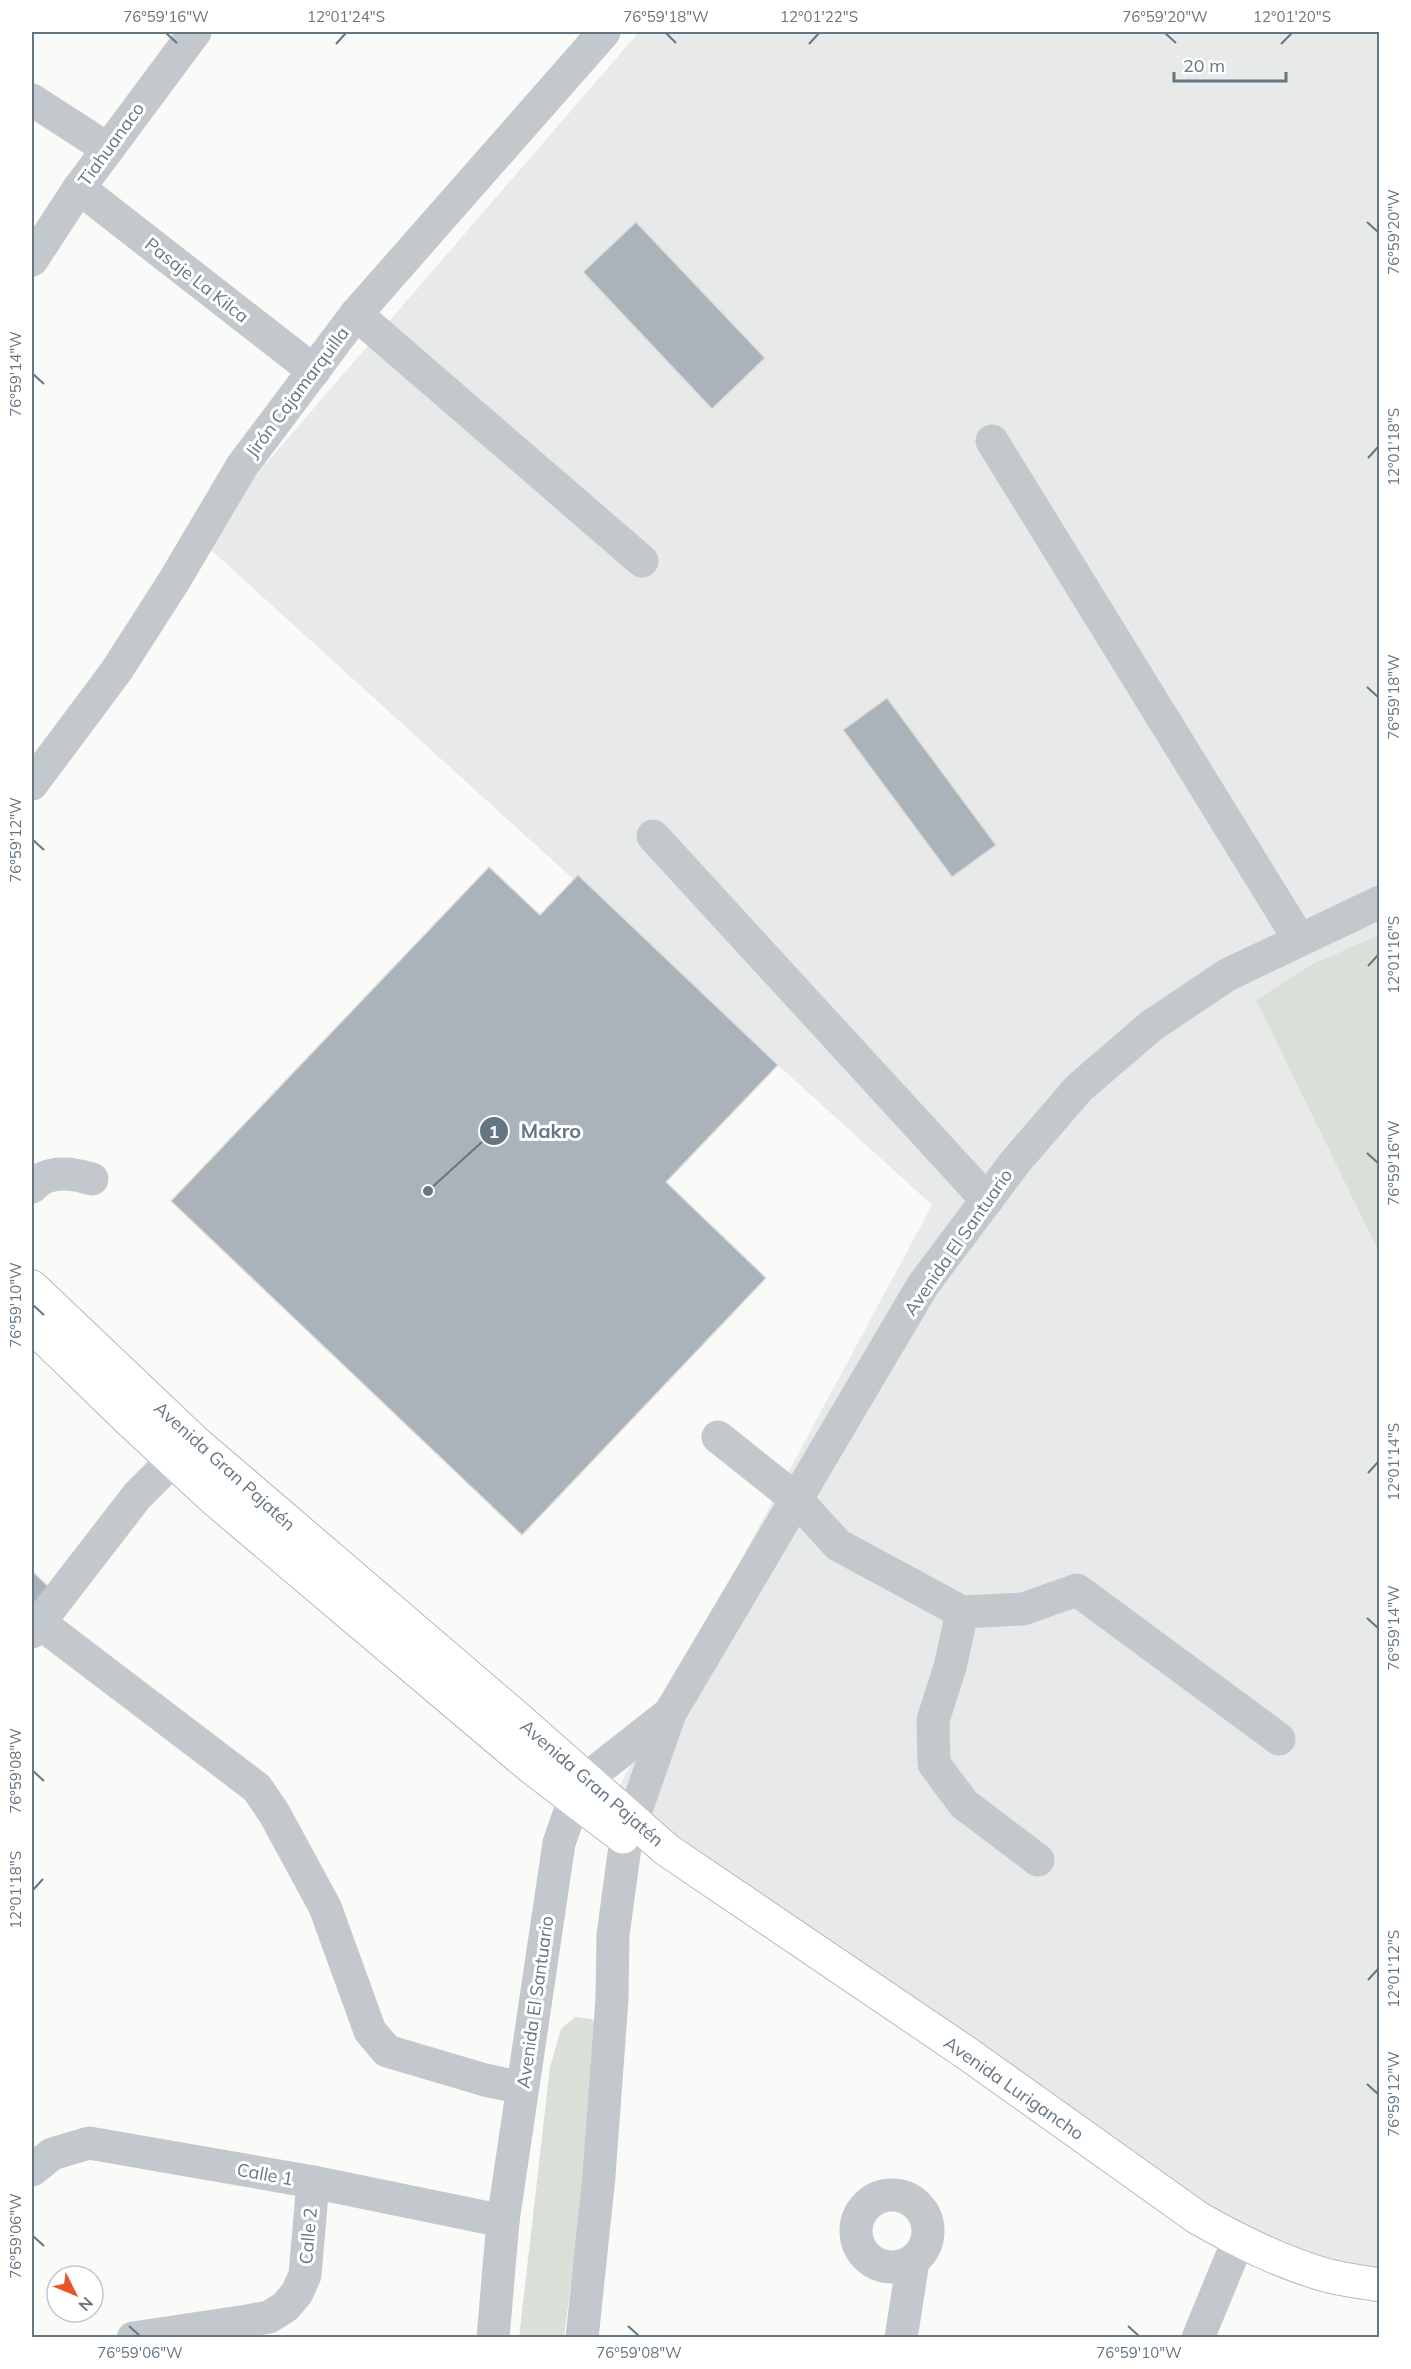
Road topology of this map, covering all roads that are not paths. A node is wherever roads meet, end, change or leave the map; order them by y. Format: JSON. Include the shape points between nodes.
{"nodes":[{"id":1,"x":195,"y":32,"type":"edge"},
{"id":2,"x":604,"y":32,"type":"edge"},
{"id":3,"x":32,"y":100,"type":"edge"},
{"id":4,"x":108,"y":149,"type":"junction"},
{"id":5,"x":79,"y":188,"type":"junction"},
{"id":6,"x":32,"y":260,"type":"edge"},
{"id":7,"x":356,"y":314,"type":"junction"},
{"id":8,"x":314,"y":371,"type":"junction"},
{"id":9,"x":992,"y":441,"type":"dead end"},
{"id":10,"x":642,"y":561,"type":"dead end"},
{"id":11,"x":32,"y":784,"type":"edge"},
{"id":12,"x":653,"y":836,"type":"dead end"},
{"id":13,"x":1380,"y":902,"type":"edge"},
{"id":14,"x":1299,"y":939,"type":"junction"},
{"id":15,"x":92,"y":1179,"type":"dead end"},
{"id":16,"x":32,"y":1187,"type":"edge"},
{"id":17,"x":987,"y":1200,"type":"junction"},
{"id":18,"x":32,"y":1287,"type":"edge"},
{"id":19,"x":32,"y":1326,"type":"edge"},
{"id":20,"x":717,"y":1437,"type":"dead end"},
{"id":21,"x":172,"y":1461,"type":"junction"},
{"id":22,"x":797,"y":1500,"type":"junction"},
{"id":23,"x":962,"y":1612,"type":"junction"},
{"id":24,"x":36,"y":1627,"type":"edge"},
{"id":25,"x":670,"y":1713,"type":"junction"},
{"id":26,"x":1279,"y":1739,"type":"dead end"},
{"id":27,"x":580,"y":1790,"type":"junction"},
{"id":28,"x":630,"y":1829,"type":"junction"},
{"id":29,"x":668,"y":1850,"type":"joint"},
{"id":30,"x":1038,"y":1860,"type":"dead end"},
{"id":31,"x":522,"y":2088,"type":"junction"},
{"id":32,"x":32,"y":2170,"type":"edge"},
{"id":33,"x":313,"y":2182,"type":"junction"},
{"id":34,"x":503,"y":2221,"type":"junction"},
{"id":35,"x":1238,"y":2241,"type":"junction"},
{"id":36,"x":913,"y":2261,"type":"dead end"},
{"id":37,"x":1380,"y":2285,"type":"edge"},
{"id":38,"x":133,"y":2337,"type":"edge"},
{"id":39,"x":493,"y":2337,"type":"edge"},
{"id":40,"x":582,"y":2337,"type":"edge"},
{"id":41,"x":901,"y":2337,"type":"edge"},
{"id":42,"x":1198,"y":2337,"type":"edge"}],
"edges":[{"from":1,"to":4,"type":"street","name":"Tiahuanaco"},
{"from":2,"to":7,"type":"street","name":"Jirón Cajamarquilla"},
{"from":3,"to":4,"type":"street"},
{"from":4,"to":5,"type":"street","name":"Tiahuanaco"},
{"from":5,"to":6,"type":"street","name":"Tiahuanaco"},
{"from":5,"to":8,"type":"street","name":"Pasaje La Kilca"},
{"from":7,"to":8,"type":"street","name":"Jirón Cajamarquilla"},
{"from":7,"to":10,"type":"street"},
{"from":8,"to":11,"type":"street","name":"Jirón Cajamarquilla","via":[[242,466],[117,670]]},
{"from":9,"to":14,"type":"street"},
{"from":12,"to":17,"type":"street"},
{"from":13,"to":14,"type":"street","name":"Avenida El Santuario"},
{"from":14,"to":17,"type":"street","name":"Avenida El Santuario","via":[[1227,975],[1151,1026],[1079,1088]]},
{"from":15,"to":16,"type":"street","via":[[59,1173],[36,1181]]},
{"from":17,"to":22,"type":"street","name":"Avenida El Santuario","via":[[923,1285]]},
{"from":18,"to":27,"type":"main road","name":"Avenida Gran Pajatén","via":[[194,1441],[515,1716]]},
{"from":19,"to":21,"type":"main road","name":"Avenida Gran Pajatén"},
{"from":20,"to":22,"type":"street"},
{"from":21,"to":24,"type":"street","via":[[136,1496]]},
{"from":21,"to":27,"type":"main road","name":"Avenida Gran Pajatén","via":[[443,1694]]},
{"from":22,"to":23,"type":"street","via":[[838,1545]]},
{"from":22,"to":25,"type":"street","name":"Avenida El Santuario"},
{"from":23,"to":26,"type":"street","via":[[1023,1609],[1077,1590]]},
{"from":23,"to":30,"type":"street","via":[[933,1720],[934,1764],[964,1804]]},
{"from":24,"to":31,"type":"street","via":[[257,1788],[325,1907],[370,2031],[379,2044],[387,2051]]},
{"from":25,"to":27,"type":"street","name":"Avenida El Santuario"},
{"from":25,"to":28,"type":"street","name":"Avenida El Santuario"},
{"from":27,"to":28,"type":"main road","name":"Avenida Gran Pajatén"},
{"from":27,"to":31,"type":"street","name":"Avenida El Santuario","via":[[559,1843]]},
{"from":28,"to":29,"type":"main road","name":"Avenida Gran Pajatén"},
{"from":28,"to":40,"type":"street","name":"Avenida El Santuario","via":[[613,1935],[601,2153]]},
{"from":29,"to":35,"type":"main road","name":"Avenida Lurigancho","via":[[966,2052],[1198,2218]]},
{"from":31,"to":34,"type":"street","name":"Avenida El Santuario"},
{"from":32,"to":33,"type":"street","name":"Calle 1","via":[[52,2154],[89,2142]]},
{"from":33,"to":34,"type":"street","name":"Calle 1"},
{"from":33,"to":38,"type":"street","name":"Calle 2","via":[[305,2275],[285,2307],[269,2317]]},
{"from":34,"to":39,"type":"street","name":"Avenida El Santuario"},
{"from":35,"to":37,"type":"main road","name":"Avenida Lurigancho","via":[[1330,2276]]},
{"from":35,"to":42,"type":"street"},
{"from":36,"to":41,"type":"street"}]}
